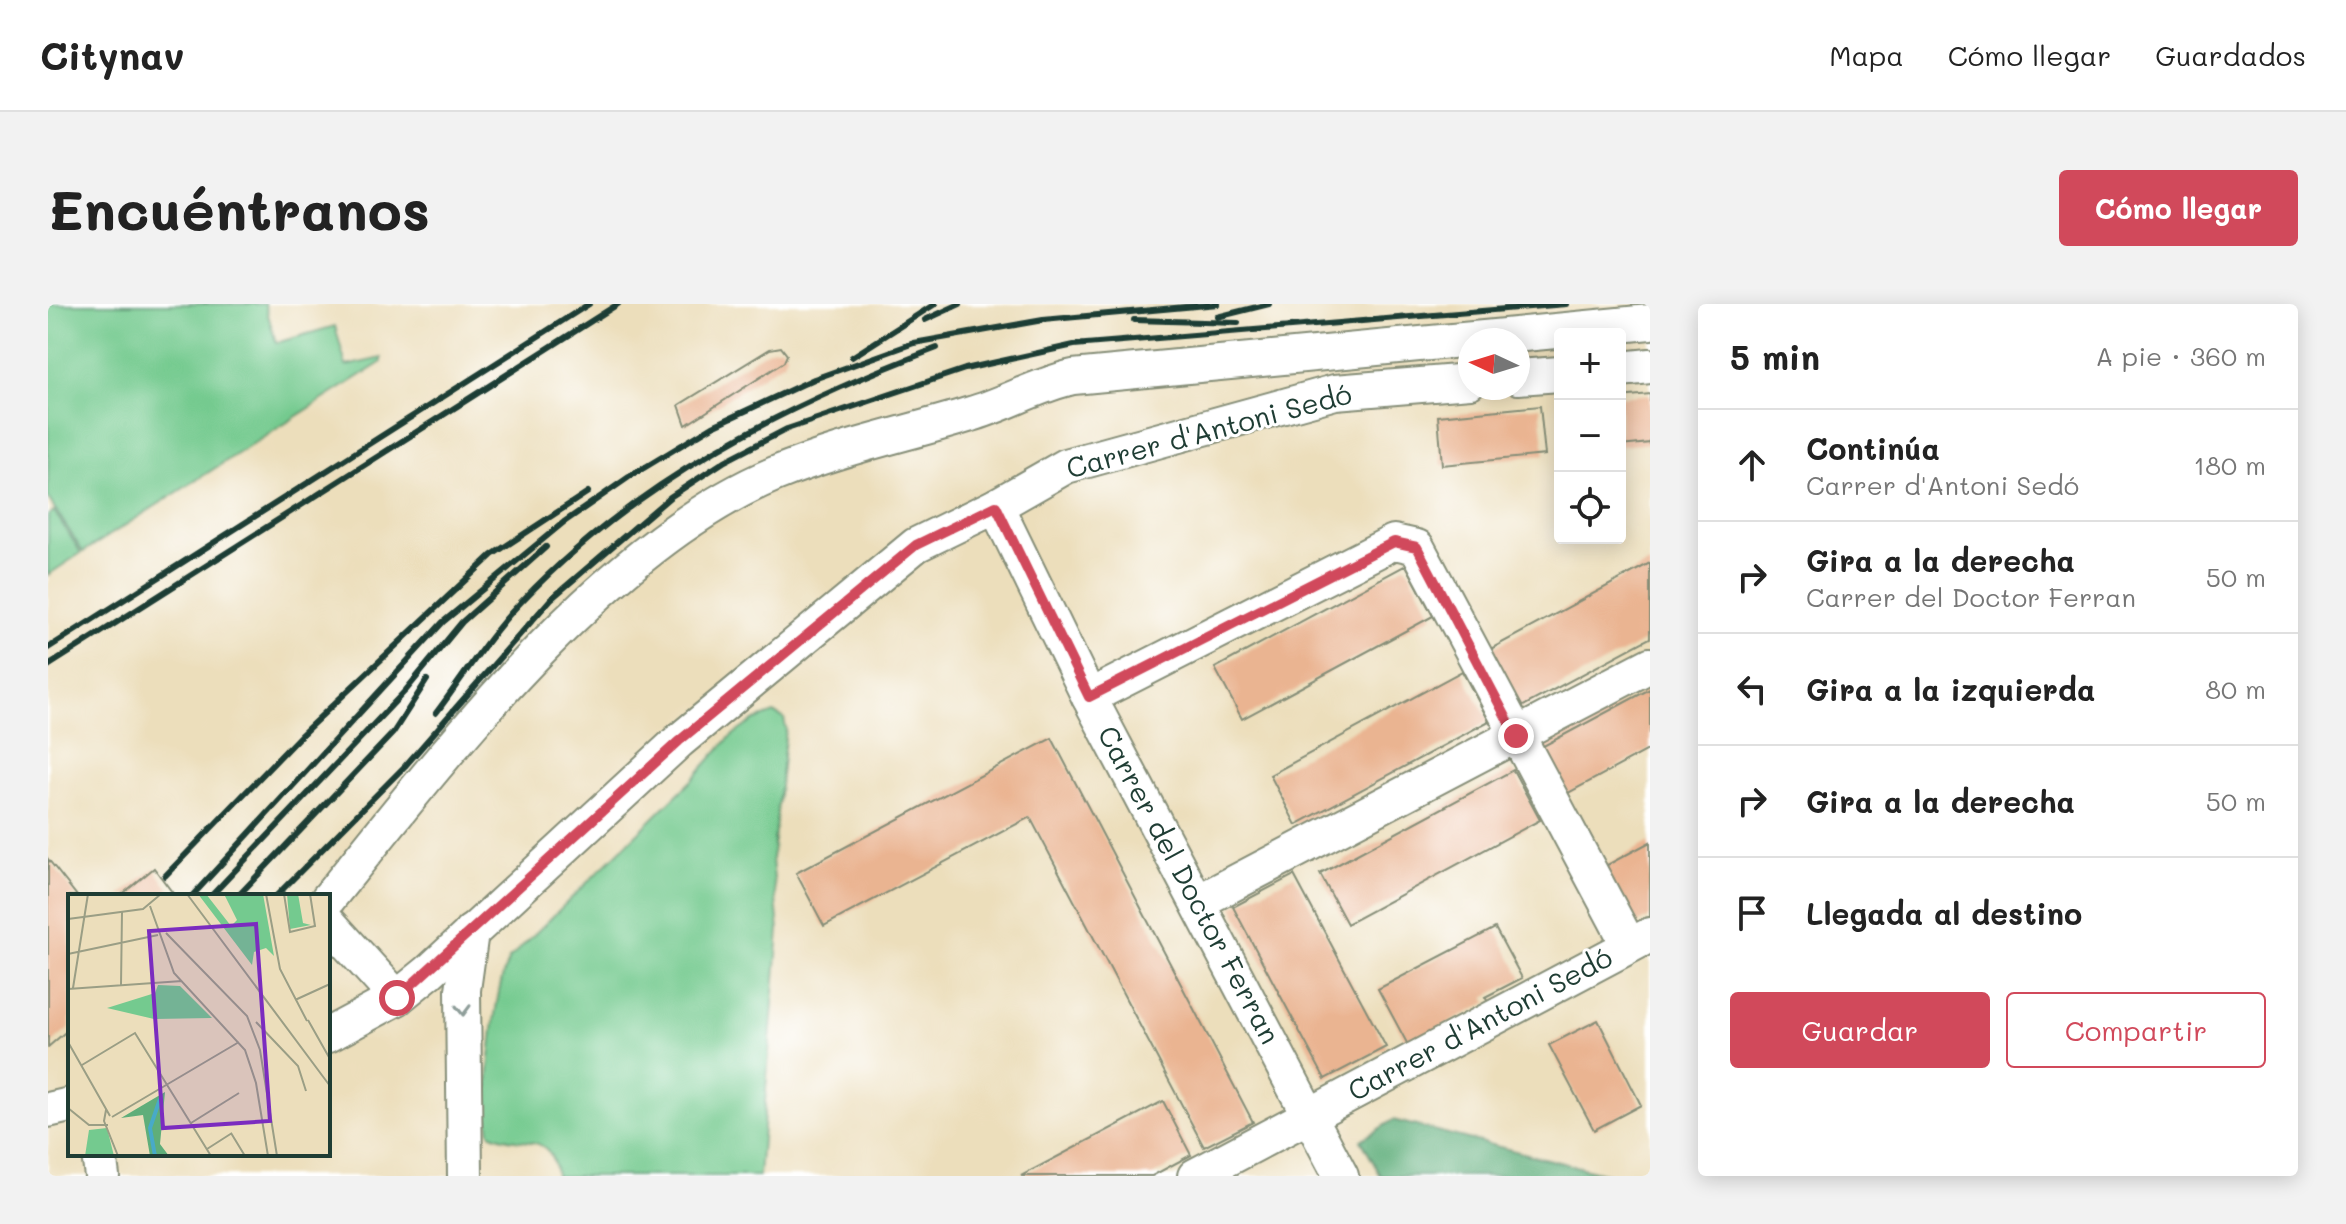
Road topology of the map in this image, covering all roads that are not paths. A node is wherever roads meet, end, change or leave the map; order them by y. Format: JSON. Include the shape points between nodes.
{"nodes":[{"id":1,"x":1650,"y":322,"type":"edge"},
{"id":2,"x":1650,"y":366,"type":"edge"},
{"id":3,"x":1626,"y":368,"type":"edge"},
{"id":4,"x":1554,"y":374,"type":"edge"},
{"id":5,"x":1530,"y":376,"type":"edge"},
{"id":6,"x":1458,"y":382,"type":"edge"},
{"id":7,"x":996,"y":506,"type":"junction"},
{"id":8,"x":1650,"y":665,"type":"edge"},
{"id":9,"x":1089,"y":697,"type":"junction"},
{"id":10,"x":1516,"y":736,"type":"junction"},
{"id":11,"x":330,"y":897,"type":"edge"},
{"id":12,"x":1198,"y":902,"type":"junction"},
{"id":13,"x":330,"y":924,"type":"edge"},
{"id":14,"x":471,"y":932,"type":"junction"},
{"id":15,"x":1639,"y":940,"type":"edge"},
{"id":16,"x":397,"y":998,"type":"junction"},
{"id":17,"x":330,"y":1034,"type":"edge"},
{"id":18,"x":68,"y":1105,"type":"edge"},
{"id":19,"x":48,"y":1110,"type":"edge"},
{"id":20,"x":1310,"y":1115,"type":"junction"},
{"id":21,"x":99,"y":1156,"type":"edge"},
{"id":22,"x":102,"y":1176,"type":"edge"},
{"id":23,"x":465,"y":1176,"type":"edge"},
{"id":24,"x":1195,"y":1176,"type":"edge"},
{"id":25,"x":1341,"y":1176,"type":"edge"}],
"edges":[{"from":1,"to":11,"type":"street","via":[[1073,377],[982,411],[846,448],[773,475],[636,560],[557,635],[487,708]]},
{"from":2,"to":3,"type":"street"},
{"from":4,"to":5,"type":"street"},
{"from":6,"to":7,"type":"street","name":"Carrer d'Antoni Sedó","via":[[1335,392],[1066,466]]},
{"from":7,"to":9,"type":"street","name":"Carrer del Doctor Ferran"},
{"from":7,"to":14,"type":"street","name":"Carrer d'Antoni Sedó","via":[[916,545],[679,741]]},
{"from":8,"to":10,"type":"street"},
{"from":9,"to":10,"type":"street","via":[[1394,542],[1407,542],[1417,547]]},
{"from":9,"to":12,"type":"street","name":"Carrer del Doctor Ferran"},
{"from":10,"to":12,"type":"street"},
{"from":10,"to":15,"type":"street"},
{"from":12,"to":20,"type":"street","name":"Carrer del Doctor Ferran"},
{"from":13,"to":16,"type":"street"},
{"from":14,"to":16,"type":"street","name":"Carrer d'Antoni Sedó"},
{"from":14,"to":23,"type":"street","one_way":true,"via":[[463,990]]},
{"from":15,"to":20,"type":"street","name":"Carrer d'Antoni Sedó"},
{"from":16,"to":17,"type":"street","name":"Carrer d'Antoni Sedó"},
{"from":18,"to":19,"type":"street"},
{"from":20,"to":24,"type":"street","name":"Carrer d'Antoni Sedó"},
{"from":20,"to":25,"type":"street","name":"Carrer del Doctor Ferran"},
{"from":21,"to":22,"type":"street"}]}
